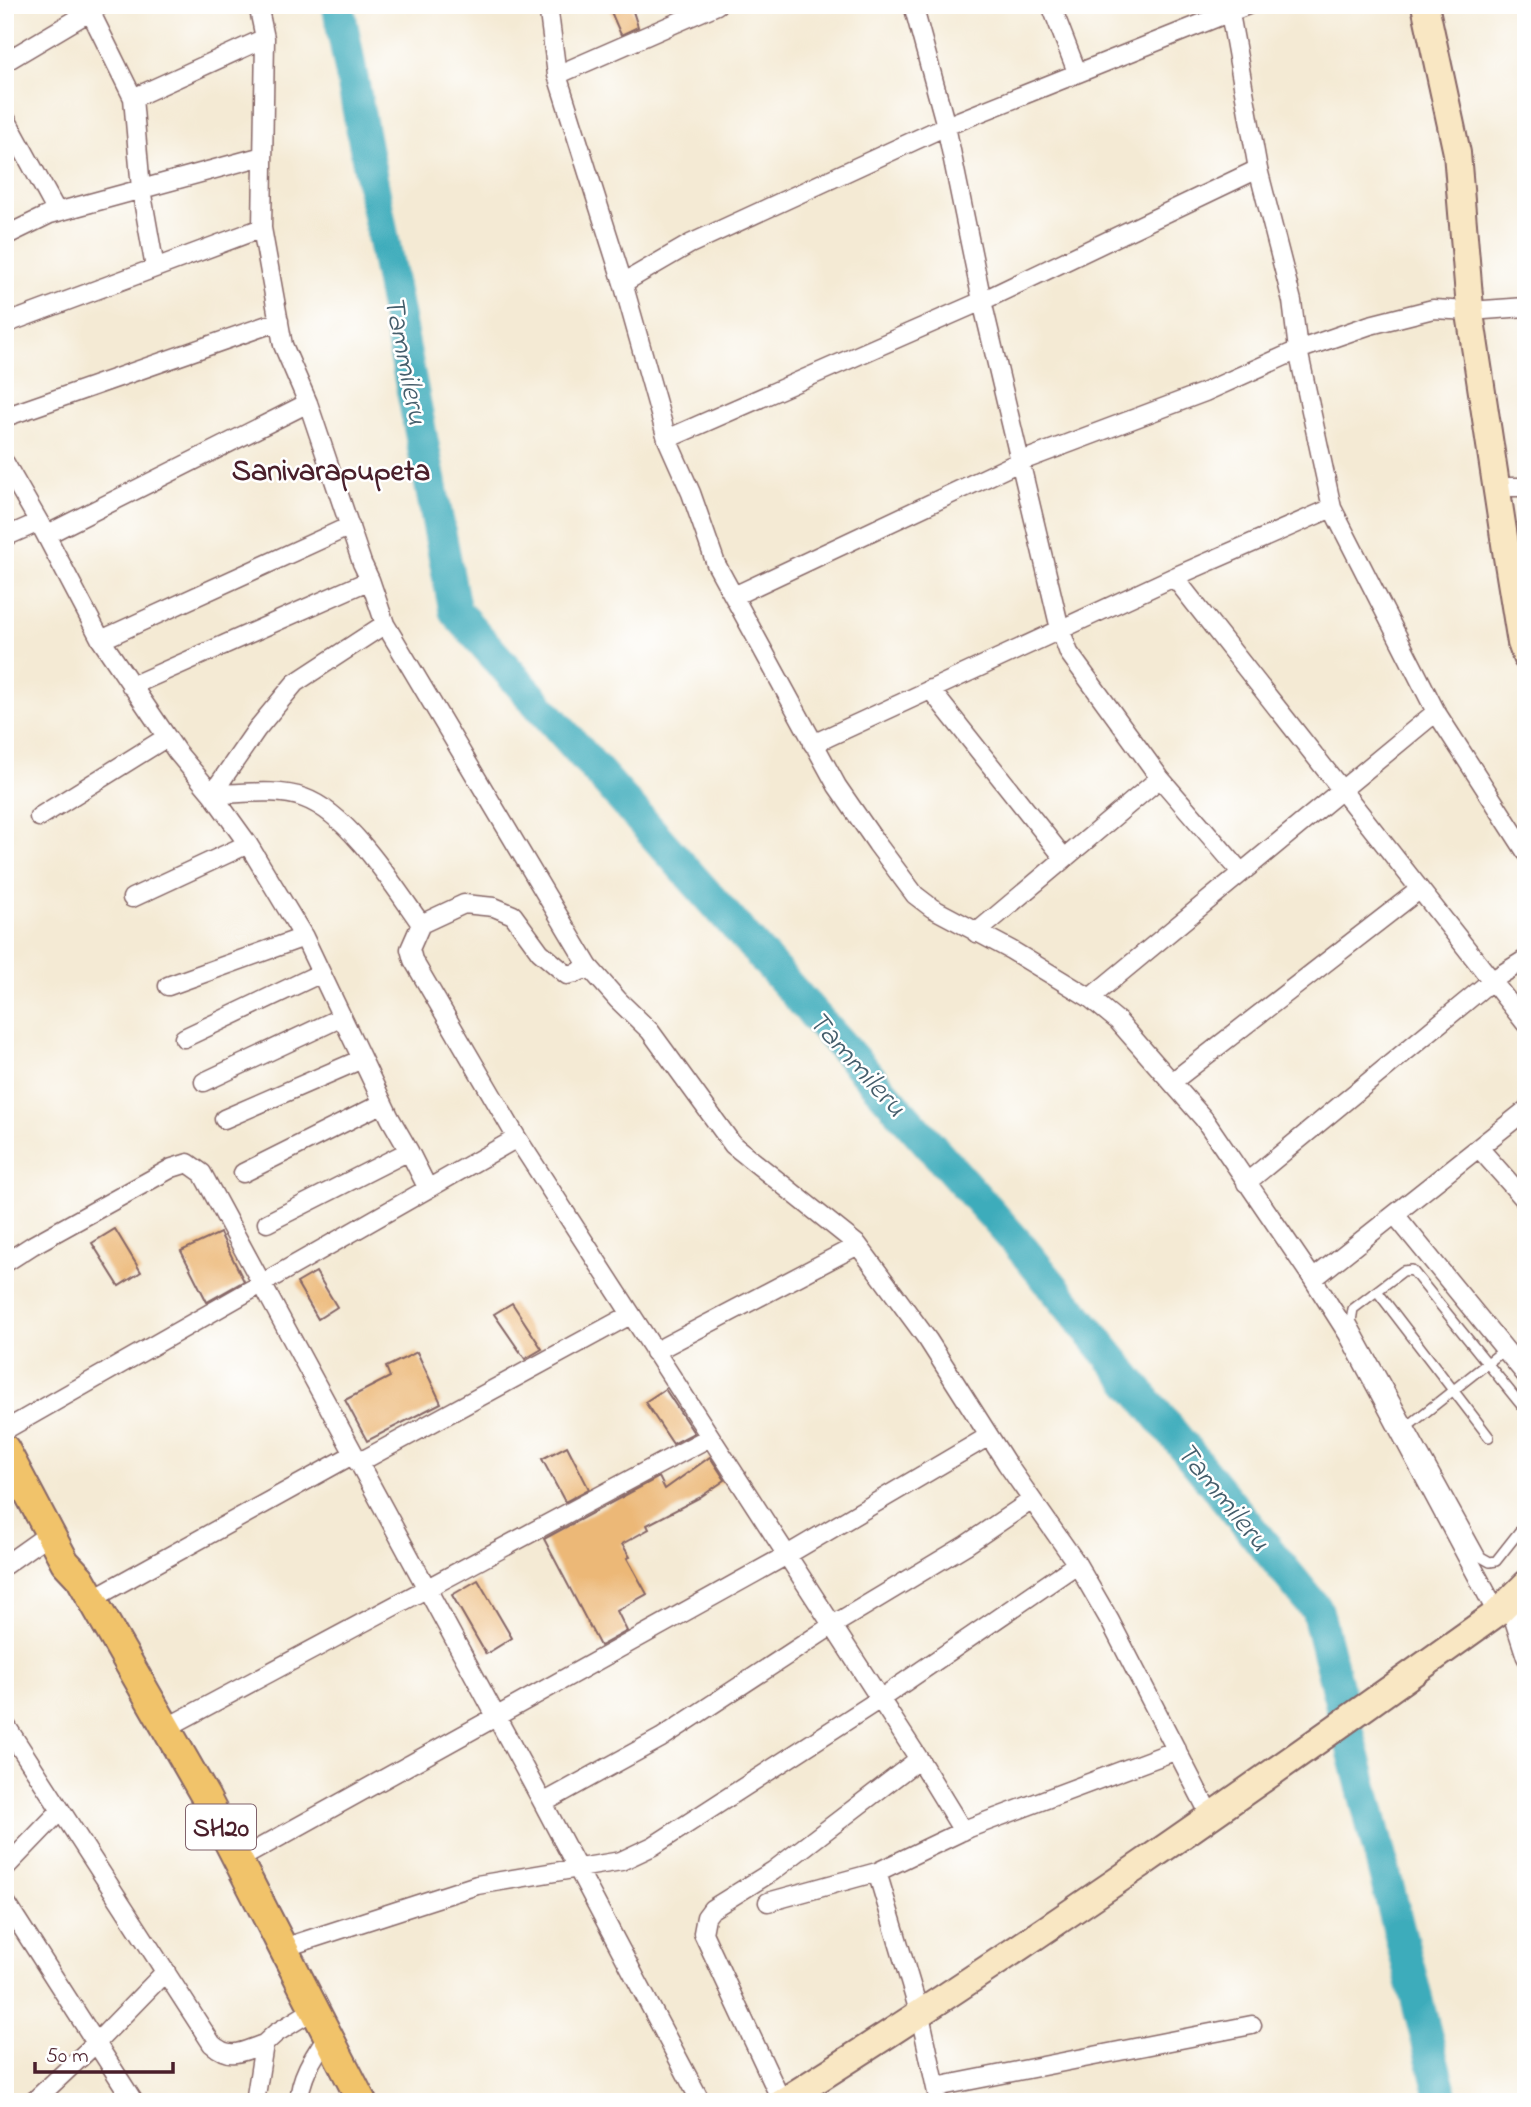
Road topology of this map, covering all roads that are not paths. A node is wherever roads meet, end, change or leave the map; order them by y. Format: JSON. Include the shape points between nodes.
{"nodes":[{"id":1,"x":258,"y":5,"type":"edge"},
{"id":2,"x":548,"y":5,"type":"edge"},
{"id":3,"x":717,"y":5,"type":"edge"},
{"id":4,"x":913,"y":5,"type":"edge"},
{"id":5,"x":1051,"y":5,"type":"edge"},
{"id":6,"x":1425,"y":5,"type":"edge"},
{"id":7,"x":93,"y":7,"type":"edge"},
{"id":8,"x":1242,"y":8,"type":"edge"},
{"id":9,"x":265,"y":38,"type":"junction"},
{"id":10,"x":5,"y":62,"type":"edge"},
{"id":11,"x":1077,"y":72,"type":"junction"},
{"id":12,"x":557,"y":75,"type":"junction"},
{"id":13,"x":133,"y":98,"type":"junction"},
{"id":14,"x":5,"y":117,"type":"edge"},
{"id":15,"x":946,"y":126,"type":"junction"},
{"id":16,"x":263,"y":156,"type":"junction"},
{"id":17,"x":1258,"y":169,"type":"junction"},
{"id":18,"x":141,"y":190,"type":"junction"},
{"id":19,"x":57,"y":212,"type":"junction"},
{"id":20,"x":262,"y":228,"type":"junction"},
{"id":21,"x":5,"y":236,"type":"edge"},
{"id":22,"x":155,"y":268,"type":"junction"},
{"id":23,"x":623,"y":282,"type":"junction"},
{"id":24,"x":982,"y":301,"type":"junction"},
{"id":25,"x":1526,"y":307,"type":"edge"},
{"id":26,"x":1470,"y":311,"type":"junction"},
{"id":27,"x":279,"y":321,"type":"junction"},
{"id":28,"x":5,"y":324,"type":"edge"},
{"id":29,"x":1298,"y":350,"type":"junction"},
{"id":30,"x":308,"y":403,"type":"junction"},
{"id":31,"x":5,"y":417,"type":"edge"},
{"id":32,"x":667,"y":439,"type":"junction"},
{"id":33,"x":1019,"y":461,"type":"junction"},
{"id":34,"x":5,"y":463,"type":"edge"},
{"id":35,"x":1496,"y":486,"type":"junction"},
{"id":36,"x":1526,"y":486,"type":"edge"},
{"id":37,"x":1332,"y":508,"type":"junction"},
{"id":38,"x":350,"y":526,"type":"junction"},
{"id":39,"x":43,"y":529,"type":"junction"},
{"id":40,"x":5,"y":537,"type":"edge"},
{"id":41,"x":1174,"y":577,"type":"junction"},
{"id":42,"x":370,"y":580,"type":"junction"},
{"id":43,"x":734,"y":596,"type":"junction"},
{"id":44,"x":385,"y":624,"type":"junction"},
{"id":45,"x":1060,"y":629,"type":"junction"},
{"id":46,"x":101,"y":640,"type":"junction"},
{"id":47,"x":1526,"y":657,"type":"edge"},
{"id":48,"x":131,"y":686,"type":"junction"},
{"id":49,"x":930,"y":690,"type":"junction"},
{"id":50,"x":1436,"y":712,"type":"junction"},
{"id":51,"x":167,"y":737,"type":"junction"},
{"id":52,"x":813,"y":744,"type":"junction"},
{"id":53,"x":1160,"y":778,"type":"junction"},
{"id":54,"x":1340,"y":790,"type":"junction"},
{"id":55,"x":212,"y":794,"type":"junction"},
{"id":56,"x":39,"y":817,"type":"dead end"},
{"id":57,"x":248,"y":844,"type":"junction"},
{"id":58,"x":1526,"y":852,"type":"edge"},
{"id":59,"x":1065,"y":858,"type":"junction"},
{"id":60,"x":1241,"y":872,"type":"junction"},
{"id":61,"x":1419,"y":890,"type":"junction"},
{"id":62,"x":132,"y":898,"type":"dead end"},
{"id":63,"x":421,"y":924,"type":"junction"},
{"id":64,"x":976,"y":933,"type":"junction"},
{"id":65,"x":304,"y":937,"type":"junction"},
{"id":66,"x":1526,"y":959,"type":"edge"},
{"id":67,"x":589,"y":967,"type":"junction"},
{"id":68,"x":321,"y":973,"type":"junction"},
{"id":69,"x":1491,"y":981,"type":"junction"},
{"id":70,"x":168,"y":986,"type":"dead end"},
{"id":71,"x":1090,"y":998,"type":"junction"},
{"id":72,"x":342,"y":1017,"type":"junction"},
{"id":73,"x":1526,"y":1024,"type":"edge"},
{"id":74,"x":184,"y":1038,"type":"dead end"},
{"id":75,"x":362,"y":1059,"type":"junction"},
{"id":76,"x":204,"y":1082,"type":"dead end"},
{"id":77,"x":1172,"y":1082,"type":"junction"},
{"id":78,"x":383,"y":1103,"type":"junction"},
{"id":79,"x":1526,"y":1110,"type":"edge"},
{"id":80,"x":224,"y":1119,"type":"dead end"},
{"id":81,"x":517,"y":1138,"type":"junction"},
{"id":82,"x":1479,"y":1148,"type":"junction"},
{"id":83,"x":409,"y":1151,"type":"junction"},
{"id":84,"x":243,"y":1173,"type":"dead end"},
{"id":85,"x":1246,"y":1183,"type":"junction"},
{"id":86,"x":428,"y":1189,"type":"junction"},
{"id":87,"x":1526,"y":1201,"type":"edge"},
{"id":88,"x":1396,"y":1216,"type":"junction"},
{"id":89,"x":267,"y":1223,"type":"dead end"},
{"id":90,"x":858,"y":1245,"type":"junction"},
{"id":91,"x":5,"y":1264,"type":"edge"},
{"id":92,"x":1314,"y":1279,"type":"junction"},
{"id":93,"x":262,"y":1285,"type":"junction"},
{"id":94,"x":1377,"y":1291,"type":"junction"},
{"id":95,"x":630,"y":1315,"type":"junction"},
{"id":96,"x":1504,"y":1350,"type":"junction"},
{"id":97,"x":654,"y":1352,"type":"junction"},
{"id":98,"x":1486,"y":1364,"type":"junction"},
{"id":99,"x":1526,"y":1376,"type":"edge"},
{"id":100,"x":1453,"y":1391,"type":"junction"},
{"id":101,"x":1526,"y":1410,"type":"edge"},
{"id":102,"x":1405,"y":1429,"type":"junction"},
{"id":103,"x":5,"y":1430,"type":"edge"},
{"id":104,"x":989,"y":1436,"type":"junction"},
{"id":105,"x":710,"y":1437,"type":"junction"},
{"id":106,"x":1489,"y":1437,"type":"dead end"},
{"id":107,"x":5,"y":1449,"type":"edge"},
{"id":108,"x":356,"y":1459,"type":"junction"},
{"id":109,"x":1032,"y":1500,"type":"junction"},
{"id":110,"x":1526,"y":1522,"type":"edge"},
{"id":111,"x":50,"y":1533,"type":"junction"},
{"id":112,"x":787,"y":1555,"type":"junction"},
{"id":113,"x":1077,"y":1564,"type":"junction"},
{"id":114,"x":5,"y":1565,"type":"edge"},
{"id":115,"x":1526,"y":1584,"type":"edge"},
{"id":116,"x":426,"y":1588,"type":"junction"},
{"id":117,"x":92,"y":1599,"type":"junction"},
{"id":118,"x":1526,"y":1608,"type":"edge"},
{"id":119,"x":1497,"y":1613,"type":"junction"},
{"id":120,"x":833,"y":1625,"type":"junction"},
{"id":121,"x":1526,"y":1657,"type":"edge"},
{"id":122,"x":880,"y":1699,"type":"junction"},
{"id":123,"x":495,"y":1717,"type":"junction"},
{"id":124,"x":5,"y":1724,"type":"edge"},
{"id":125,"x":166,"y":1728,"type":"junction"},
{"id":126,"x":1177,"y":1750,"type":"junction"},
{"id":127,"x":919,"y":1759,"type":"junction"},
{"id":128,"x":543,"y":1803,"type":"junction"},
{"id":129,"x":60,"y":1811,"type":"junction"},
{"id":130,"x":1211,"y":1816,"type":"junction"},
{"id":131,"x":963,"y":1831,"type":"junction"},
{"id":132,"x":238,"y":1860,"type":"junction"},
{"id":133,"x":5,"y":1868,"type":"edge"},
{"id":134,"x":577,"y":1868,"type":"junction"},
{"id":135,"x":877,"y":1872,"type":"junction"},
{"id":136,"x":5,"y":1901,"type":"edge"},
{"id":137,"x":768,"y":1902,"type":"dead end"},
{"id":138,"x":284,"y":1948,"type":"junction"},
{"id":139,"x":166,"y":1971,"type":"junction"},
{"id":140,"x":314,"y":2009,"type":"junction"},
{"id":141,"x":920,"y":2015,"type":"junction"},
{"id":142,"x":1252,"y":2025,"type":"dead end"},
{"id":143,"x":328,"y":2035,"type":"junction"},
{"id":144,"x":97,"y":2042,"type":"junction"},
{"id":145,"x":264,"y":2044,"type":"junction"},
{"id":146,"x":938,"y":2094,"type":"edge"},
{"id":147,"x":33,"y":2102,"type":"edge"},
{"id":148,"x":134,"y":2102,"type":"edge"},
{"id":149,"x":255,"y":2102,"type":"edge"},
{"id":150,"x":299,"y":2102,"type":"edge"},
{"id":151,"x":362,"y":2102,"type":"edge"},
{"id":152,"x":701,"y":2102,"type":"edge"},
{"id":153,"x":782,"y":2102,"type":"edge"}],
"edges":[{"from":1,"to":9,"type":"street"},
{"from":2,"to":12,"type":"street"},
{"from":3,"to":12,"type":"street"},
{"from":4,"to":15,"type":"street"},
{"from":5,"to":11,"type":"street"},
{"from":6,"to":26,"type":"main road","via":[[1457,153]]},
{"from":7,"to":10,"type":"street"},
{"from":7,"to":13,"type":"street"},
{"from":8,"to":11,"type":"street"},
{"from":8,"to":17,"type":"street"},
{"from":9,"to":13,"type":"street"},
{"from":9,"to":16,"type":"street"},
{"from":11,"to":15,"type":"street"},
{"from":12,"to":23,"type":"street"},
{"from":13,"to":18,"type":"street"},
{"from":14,"to":19,"type":"street"},
{"from":15,"to":23,"type":"street","via":[[690,244]]},
{"from":15,"to":24,"type":"street"},
{"from":16,"to":18,"type":"street"},
{"from":16,"to":20,"type":"street"},
{"from":17,"to":24,"type":"street"},
{"from":17,"to":29,"type":"street","via":[[1292,301]]},
{"from":18,"to":19,"type":"street"},
{"from":18,"to":22,"type":"street"},
{"from":19,"to":21,"type":"street"},
{"from":20,"to":22,"type":"street"},
{"from":20,"to":27,"type":"street"},
{"from":22,"to":28,"type":"street"},
{"from":23,"to":32,"type":"street"},
{"from":24,"to":32,"type":"street"},
{"from":24,"to":33,"type":"street"},
{"from":25,"to":26,"type":"street"},
{"from":26,"to":29,"type":"street","via":[[1433,309]]},
{"from":26,"to":35,"type":"main road"},
{"from":27,"to":30,"type":"street","via":[[283,345]]},
{"from":27,"to":31,"type":"street"},
{"from":29,"to":33,"type":"street","via":[[1205,392]]},
{"from":29,"to":37,"type":"street"},
{"from":30,"to":38,"type":"street"},
{"from":30,"to":39,"type":"street"},
{"from":32,"to":43,"type":"street","via":[[716,564]]},
{"from":33,"to":43,"type":"street"},
{"from":33,"to":45,"type":"street"},
{"from":34,"to":39,"type":"street"},
{"from":35,"to":36,"type":"street"},
{"from":35,"to":47,"type":"main road"},
{"from":37,"to":41,"type":"street"},
{"from":37,"to":50,"type":"street"},
{"from":38,"to":42,"type":"street"},
{"from":38,"to":46,"type":"street"},
{"from":39,"to":40,"type":"street"},
{"from":39,"to":46,"type":"street"},
{"from":41,"to":45,"type":"street"},
{"from":41,"to":54,"type":"street"},
{"from":42,"to":44,"type":"street"},
{"from":42,"to":48,"type":"street"},
{"from":43,"to":52,"type":"street"},
{"from":44,"to":55,"type":"street","via":[[295,683]]},
{"from":44,"to":67,"type":"street"},
{"from":45,"to":49,"type":"street"},
{"from":45,"to":53,"type":"street","via":[[1069,653]]},
{"from":46,"to":48,"type":"street"},
{"from":48,"to":51,"type":"street"},
{"from":49,"to":52,"type":"street"},
{"from":49,"to":59,"type":"street"},
{"from":50,"to":54,"type":"street"},
{"from":50,"to":58,"type":"street"},
{"from":51,"to":55,"type":"street"},
{"from":51,"to":56,"type":"street"},
{"from":52,"to":64,"type":"street","via":[[837,786],[915,895]]},
{"from":53,"to":59,"type":"street"},
{"from":53,"to":60,"type":"street"},
{"from":54,"to":60,"type":"street"},
{"from":54,"to":61,"type":"street"},
{"from":55,"to":57,"type":"street"},
{"from":55,"to":63,"type":"street","via":[[281,793],[306,798],[339,819]]},
{"from":57,"to":62,"type":"street"},
{"from":57,"to":65,"type":"street"},
{"from":59,"to":64,"type":"street"},
{"from":60,"to":71,"type":"street"},
{"from":61,"to":69,"type":"street"},
{"from":61,"to":77,"type":"street"},
{"from":63,"to":67,"type":"street","via":[[464,904],[494,907],[513,915],[540,952],[566,975]]},
{"from":63,"to":81,"type":"street","via":[[410,949],[413,960]]},
{"from":64,"to":71,"type":"street"},
{"from":65,"to":68,"type":"street"},
{"from":65,"to":70,"type":"street"},
{"from":66,"to":69,"type":"street"},
{"from":67,"to":90,"type":"street","via":[[650,1031],[733,1145]]},
{"from":68,"to":72,"type":"street"},
{"from":68,"to":74,"type":"street"},
{"from":69,"to":73,"type":"street"},
{"from":69,"to":85,"type":"street"},
{"from":71,"to":77,"type":"street","via":[[1118,1021]]},
{"from":72,"to":75,"type":"street"},
{"from":72,"to":76,"type":"street"},
{"from":75,"to":78,"type":"street"},
{"from":75,"to":80,"type":"street"},
{"from":77,"to":85,"type":"street","via":[[1204,1119]]},
{"from":78,"to":83,"type":"street"},
{"from":78,"to":84,"type":"street"},
{"from":79,"to":82,"type":"street"},
{"from":81,"to":86,"type":"street"},
{"from":81,"to":95,"type":"street"},
{"from":82,"to":87,"type":"street"},
{"from":82,"to":88,"type":"street"},
{"from":83,"to":86,"type":"street"},
{"from":83,"to":89,"type":"street"},
{"from":85,"to":92,"type":"street"},
{"from":86,"to":93,"type":"street"},
{"from":88,"to":92,"type":"street"},
{"from":88,"to":96,"type":"street"},
{"from":90,"to":97,"type":"street"},
{"from":90,"to":104,"type":"street","via":[[928,1340]]},
{"from":91,"to":93,"type":"street","via":[[160,1174],[188,1163],[202,1173]]},
{"from":92,"to":102,"type":"street"},
{"from":93,"to":103,"type":"street"},
{"from":93,"to":108,"type":"street"},
{"from":94,"to":98,"type":"lane","via":[[1403,1271],[1412,1270]]},
{"from":94,"to":100,"type":"lane"},
{"from":94,"to":102,"type":"lane","via":[[1353,1309],[1351,1321]]},
{"from":95,"to":97,"type":"street"},
{"from":95,"to":108,"type":"street"},
{"from":96,"to":98,"type":"lane"},
{"from":96,"to":99,"type":"street"},
{"from":97,"to":105,"type":"street"},
{"from":98,"to":100,"type":"lane"},
{"from":98,"to":101,"type":"lane"},
{"from":100,"to":102,"type":"lane"},
{"from":100,"to":106,"type":"lane"},
{"from":102,"to":110,"type":"lane","via":[[1481,1557],[1496,1561]]},
{"from":102,"to":119,"type":"street"},
{"from":104,"to":109,"type":"street"},
{"from":104,"to":112,"type":"street"},
{"from":105,"to":112,"type":"street"},
{"from":105,"to":116,"type":"street"},
{"from":107,"to":111,"type":"main road","number":"SH20"},
{"from":108,"to":116,"type":"street"},
{"from":108,"to":117,"type":"street"},
{"from":109,"to":113,"type":"street"},
{"from":109,"to":120,"type":"street"},
{"from":111,"to":114,"type":"street"},
{"from":111,"to":117,"type":"main road","number":"SH20"},
{"from":112,"to":120,"type":"street"},
{"from":112,"to":123,"type":"street"},
{"from":113,"to":122,"type":"street"},
{"from":113,"to":126,"type":"street"},
{"from":115,"to":119,"type":"main road"},
{"from":116,"to":123,"type":"street"},
{"from":116,"to":125,"type":"street"},
{"from":117,"to":125,"type":"main road","number":"SH20"},
{"from":118,"to":121,"type":"street","via":[[1515,1623]]},
{"from":119,"to":130,"type":"main road"},
{"from":120,"to":122,"type":"street"},
{"from":120,"to":128,"type":"street","via":[[661,1738]]},
{"from":122,"to":127,"type":"street"},
{"from":122,"to":134,"type":"street","via":[[653,1846],[621,1861]]},
{"from":123,"to":128,"type":"street"},
{"from":123,"to":132,"type":"street"},
{"from":124,"to":129,"type":"street"},
{"from":125,"to":132,"type":"main road","number":"SH20"},
{"from":126,"to":130,"type":"street"},
{"from":126,"to":131,"type":"street"},
{"from":127,"to":131,"type":"street"},
{"from":127,"to":153,"type":"street","via":[[706,1917],[703,1933]]},
{"from":128,"to":134,"type":"street"},
{"from":129,"to":133,"type":"street"},
{"from":129,"to":139,"type":"street"},
{"from":130,"to":141,"type":"main road"},
{"from":131,"to":135,"type":"street"},
{"from":132,"to":138,"type":"main road","number":"SH20"},
{"from":134,"to":138,"type":"street","via":[[477,1885]]},
{"from":134,"to":152,"type":"street"},
{"from":135,"to":137,"type":"street"},
{"from":135,"to":141,"type":"street"},
{"from":136,"to":144,"type":"street"},
{"from":138,"to":140,"type":"main road","number":"SH20"},
{"from":139,"to":144,"type":"street"},
{"from":139,"to":145,"type":"street","via":[[222,2053]]},
{"from":140,"to":143,"type":"main road","number":"SH20"},
{"from":140,"to":145,"type":"street"},
{"from":141,"to":146,"type":"street"},
{"from":141,"to":153,"type":"main road"},
{"from":142,"to":146,"type":"street"},
{"from":143,"to":150,"type":"street","via":[[308,2064]]},
{"from":143,"to":151,"type":"main road","number":"SH20"},
{"from":144,"to":147,"type":"street"},
{"from":144,"to":148,"type":"street"},
{"from":145,"to":149,"type":"street"}]}
